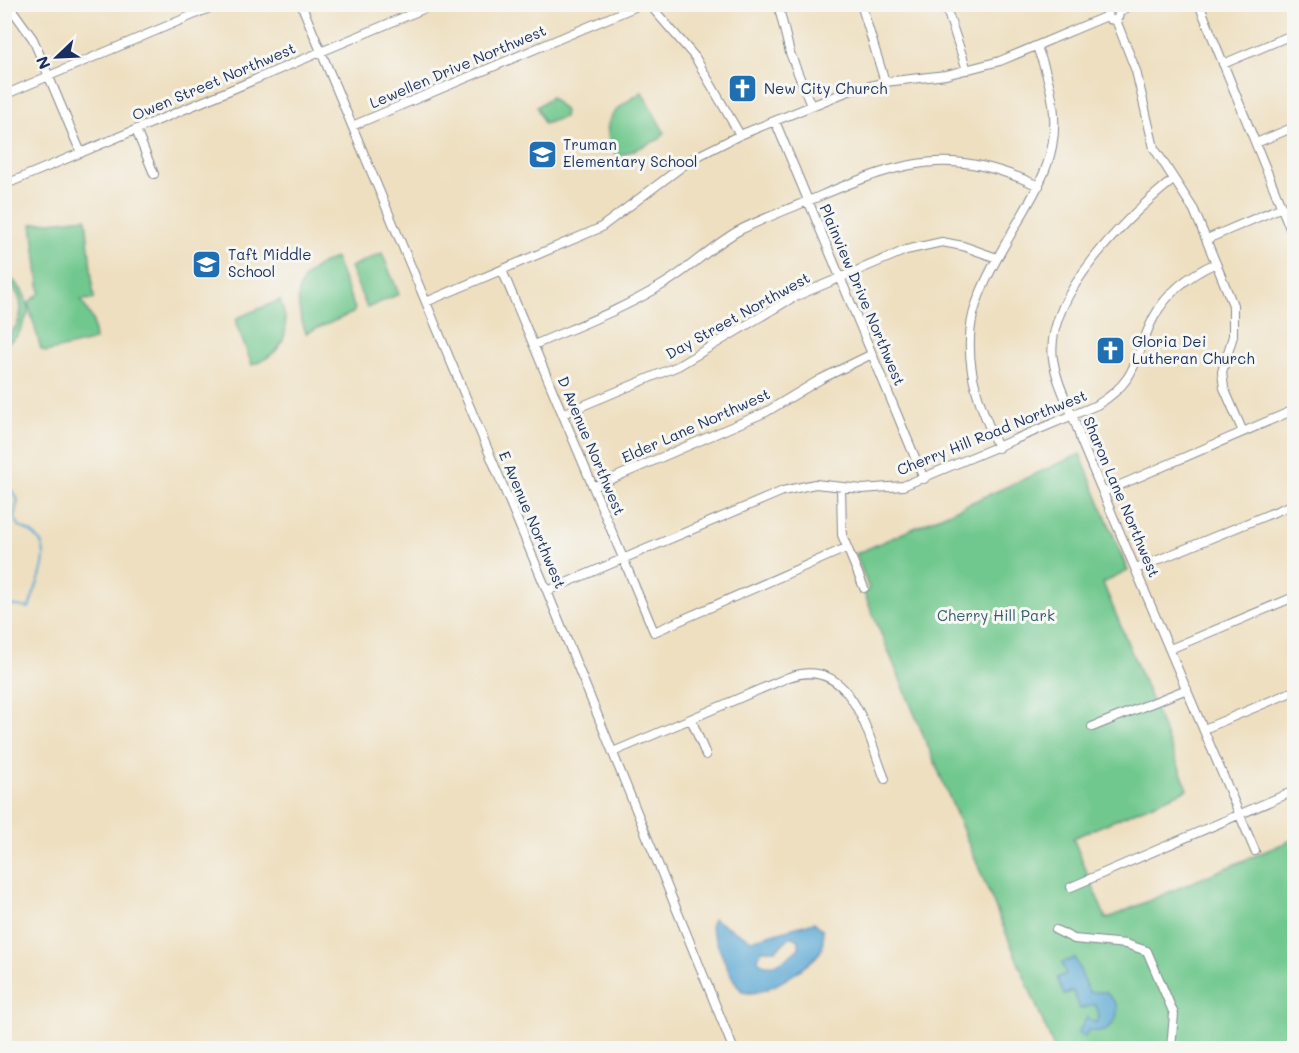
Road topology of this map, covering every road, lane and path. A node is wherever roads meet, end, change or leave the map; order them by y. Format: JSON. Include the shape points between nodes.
{"nodes":[{"id":1,"x":219,"y":4,"type":"edge"},
{"id":2,"x":301,"y":4,"type":"edge"},
{"id":3,"x":435,"y":4,"type":"edge"},
{"id":4,"x":642,"y":4,"type":"edge"},
{"id":5,"x":649,"y":4,"type":"edge"},
{"id":6,"x":778,"y":4,"type":"edge"},
{"id":7,"x":861,"y":4,"type":"edge"},
{"id":8,"x":945,"y":4,"type":"edge"},
{"id":9,"x":1136,"y":4,"type":"edge"},
{"id":10,"x":1199,"y":4,"type":"edge"},
{"id":11,"x":6,"y":5,"type":"edge"},
{"id":12,"x":1112,"y":12,"type":"edge"},
{"id":13,"x":1294,"y":34,"type":"edge"},
{"id":14,"x":1037,"y":47,"type":"junction"},
{"id":15,"x":321,"y":52,"type":"junction"},
{"id":16,"x":1223,"y":64,"type":"junction"},
{"id":17,"x":968,"y":70,"type":"junction"},
{"id":18,"x":48,"y":76,"type":"junction"},
{"id":19,"x":885,"y":82,"type":"junction"},
{"id":20,"x":4,"y":94,"type":"edge"},
{"id":21,"x":811,"y":106,"type":"junction"},
{"id":22,"x":775,"y":121,"type":"junction"},
{"id":23,"x":352,"y":126,"type":"junction"},
{"id":24,"x":1294,"y":127,"type":"edge"},
{"id":25,"x":136,"y":130,"type":"junction"},
{"id":26,"x":740,"y":135,"type":"junction"},
{"id":27,"x":1256,"y":143,"type":"junction"},
{"id":28,"x":81,"y":153,"type":"junction"},
{"id":29,"x":154,"y":174,"type":"dead end"},
{"id":30,"x":1174,"y":179,"type":"junction"},
{"id":31,"x":4,"y":185,"type":"edge"},
{"id":32,"x":1039,"y":186,"type":"junction"},
{"id":33,"x":808,"y":201,"type":"junction"},
{"id":34,"x":1282,"y":207,"type":"junction"},
{"id":35,"x":1294,"y":238,"type":"edge"},
{"id":36,"x":1207,"y":240,"type":"junction"},
{"id":37,"x":997,"y":258,"type":"junction"},
{"id":38,"x":1216,"y":263,"type":"junction"},
{"id":39,"x":502,"y":270,"type":"junction"},
{"id":40,"x":840,"y":277,"type":"junction"},
{"id":41,"x":426,"y":302,"type":"junction"},
{"id":42,"x":534,"y":345,"type":"junction"},
{"id":43,"x":872,"y":354,"type":"junction"},
{"id":44,"x":1294,"y":410,"type":"edge"},
{"id":45,"x":563,"y":414,"type":"junction"},
{"id":46,"x":1072,"y":416,"type":"junction"},
{"id":47,"x":1243,"y":432,"type":"junction"},
{"id":48,"x":998,"y":448,"type":"junction"},
{"id":49,"x":924,"y":479,"type":"junction"},
{"id":50,"x":593,"y":487,"type":"junction"},
{"id":51,"x":841,"y":487,"type":"junction"},
{"id":52,"x":1104,"y":492,"type":"junction"},
{"id":53,"x":1294,"y":504,"type":"edge"},
{"id":54,"x":846,"y":548,"type":"junction"},
{"id":55,"x":623,"y":558,"type":"junction"},
{"id":56,"x":1136,"y":569,"type":"junction"},
{"id":57,"x":864,"y":588,"type":"dead end"},
{"id":58,"x":547,"y":591,"type":"junction"},
{"id":59,"x":1294,"y":597,"type":"edge"},
{"id":60,"x":1170,"y":649,"type":"junction"},
{"id":61,"x":1187,"y":689,"type":"junction"},
{"id":62,"x":1294,"y":691,"type":"edge"},
{"id":63,"x":691,"y":719,"type":"junction"},
{"id":64,"x":1092,"y":727,"type":"dead end"},
{"id":65,"x":1204,"y":729,"type":"junction"},
{"id":66,"x":613,"y":752,"type":"junction"},
{"id":67,"x":706,"y":755,"type":"dead end"},
{"id":68,"x":885,"y":779,"type":"dead end"},
{"id":69,"x":1294,"y":791,"type":"edge"},
{"id":70,"x":1240,"y":814,"type":"junction"},
{"id":71,"x":1255,"y":851,"type":"dead end"},
{"id":72,"x":1071,"y":887,"type":"dead end"},
{"id":73,"x":1056,"y":930,"type":"dead end"},
{"id":74,"x":733,"y":1048,"type":"edge"},
{"id":75,"x":1171,"y":1048,"type":"edge"}],
"edges":[{"from":1,"to":18,"type":"street"},
{"from":2,"to":15,"type":"street","name":"E Avenue Northwest"},
{"from":3,"to":15,"type":"street","name":"Owen Street Northwest"},
{"from":4,"to":23,"type":"street","name":"Lewellen Drive Northwest"},
{"from":5,"to":26,"type":"street","via":[[695,57]]},
{"from":6,"to":21,"type":"street","via":[[790,53]]},
{"from":7,"to":19,"type":"street"},
{"from":8,"to":17,"type":"street"},
{"from":9,"to":12,"type":"street"},
{"from":10,"to":16,"type":"street"},
{"from":11,"to":18,"type":"street","via":[[26,27]]},
{"from":12,"to":14,"type":"street"},
{"from":12,"to":30,"type":"street","via":[[1136,71],[1154,148]]},
{"from":13,"to":16,"type":"street"},
{"from":14,"to":17,"type":"street"},
{"from":14,"to":32,"type":"street","via":[[1048,76],[1055,123],[1049,163]]},
{"from":15,"to":23,"type":"street","name":"E Avenue Northwest"},
{"from":15,"to":25,"type":"street","name":"Owen Street Northwest"},
{"from":16,"to":27,"type":"street"},
{"from":17,"to":19,"type":"street"},
{"from":18,"to":20,"type":"street"},
{"from":18,"to":28,"type":"street"},
{"from":19,"to":21,"type":"street"},
{"from":21,"to":22,"type":"street"},
{"from":22,"to":26,"type":"street"},
{"from":22,"to":33,"type":"street","name":"Plainview Drive Northwest"},
{"from":23,"to":41,"type":"street","name":"E Avenue Northwest"},
{"from":24,"to":27,"type":"street"},
{"from":25,"to":28,"type":"street","name":"Owen Street Northwest"},
{"from":25,"to":29,"type":"street"},
{"from":26,"to":39,"type":"street","via":[[692,159],[600,228]]},
{"from":27,"to":34,"type":"street"},
{"from":28,"to":31,"type":"street","name":"Owen Street Northwest"},
{"from":30,"to":36,"type":"street"},
{"from":30,"to":46,"type":"street","name":"Sharon Lane Northwest","via":[[1101,248],[1062,311],[1052,356],[1057,381]]},
{"from":32,"to":33,"type":"street","via":[[976,164],[928,162],[876,172]]},
{"from":32,"to":37,"type":"street"},
{"from":33,"to":40,"type":"street","name":"Plainview Drive Northwest"},
{"from":33,"to":42,"type":"street","via":[[740,230],[635,301]]},
{"from":34,"to":35,"type":"street"},
{"from":34,"to":36,"type":"street"},
{"from":36,"to":38,"type":"street"},
{"from":37,"to":40,"type":"street","name":"Day Street Northwest","via":[[942,242],[906,250]]},
{"from":37,"to":48,"type":"street","via":[[979,295],[970,337],[970,366],[976,394]]},
{"from":38,"to":46,"type":"street","name":"Cherry Hill Road Northwest","via":[[1188,277],[1162,304],[1124,385],[1097,405]]},
{"from":38,"to":47,"type":"street","via":[[1233,305],[1236,337],[1222,372],[1224,388]]},
{"from":39,"to":41,"type":"street"},
{"from":39,"to":42,"type":"street","name":"D Avenue Northwest"},
{"from":40,"to":43,"type":"street","name":"Plainview Drive Northwest"},
{"from":40,"to":45,"type":"street","name":"Day Street Northwest","via":[[792,298],[678,366]]},
{"from":41,"to":58,"type":"street","name":"E Avenue Northwest"},
{"from":42,"to":45,"type":"street","name":"D Avenue Northwest"},
{"from":43,"to":49,"type":"street","name":"Plainview Drive Northwest"},
{"from":43,"to":50,"type":"street","name":"Elder Lane Northwest","via":[[766,412]]},
{"from":44,"to":47,"type":"street"},
{"from":45,"to":50,"type":"street","name":"D Avenue Northwest"},
{"from":46,"to":48,"type":"street","name":"Cherry Hill Road Northwest"},
{"from":46,"to":52,"type":"street","name":"Sharon Lane Northwest"},
{"from":47,"to":52,"type":"street"},
{"from":48,"to":49,"type":"street","name":"Cherry Hill Road Northwest"},
{"from":49,"to":51,"type":"street","name":"Cherry Hill Road Northwest","via":[[879,489]]},
{"from":50,"to":55,"type":"street","name":"D Avenue Northwest"},
{"from":51,"to":54,"type":"street","via":[[840,522]]},
{"from":51,"to":55,"type":"street","name":"Cherry Hill Road Northwest","via":[[815,484],[783,491]]},
{"from":52,"to":56,"type":"street","name":"Sharon Lane Northwest"},
{"from":53,"to":56,"type":"street"},
{"from":54,"to":55,"type":"street","name":"D Avenue Northwest","via":[[654,632]]},
{"from":54,"to":57,"type":"street"},
{"from":55,"to":58,"type":"street","name":"Cherry Hill Road Northwest"},
{"from":56,"to":60,"type":"street","name":"Sharon Lane Northwest"},
{"from":58,"to":66,"type":"street","name":"E Avenue Northwest"},
{"from":59,"to":60,"type":"street"},
{"from":60,"to":61,"type":"street","name":"Sharon Lane Northwest"},
{"from":61,"to":64,"type":"street"},
{"from":61,"to":65,"type":"street","name":"Sharon Lane Northwest"},
{"from":62,"to":65,"type":"street"},
{"from":63,"to":66,"type":"street"},
{"from":63,"to":67,"type":"street"},
{"from":63,"to":68,"type":"street","via":[[801,673],[827,675],[847,690]]},
{"from":65,"to":70,"type":"street","name":"Sharon Lane Northwest"},
{"from":66,"to":74,"type":"street","name":"E Avenue Northwest"},
{"from":69,"to":70,"type":"street"},
{"from":70,"to":71,"type":"street","name":"Sharon Lane Northwest"},
{"from":70,"to":72,"type":"street"},
{"from":73,"to":75,"type":"street","via":[[1074,939],[1126,944],[1147,951],[1174,1014]]}]}
